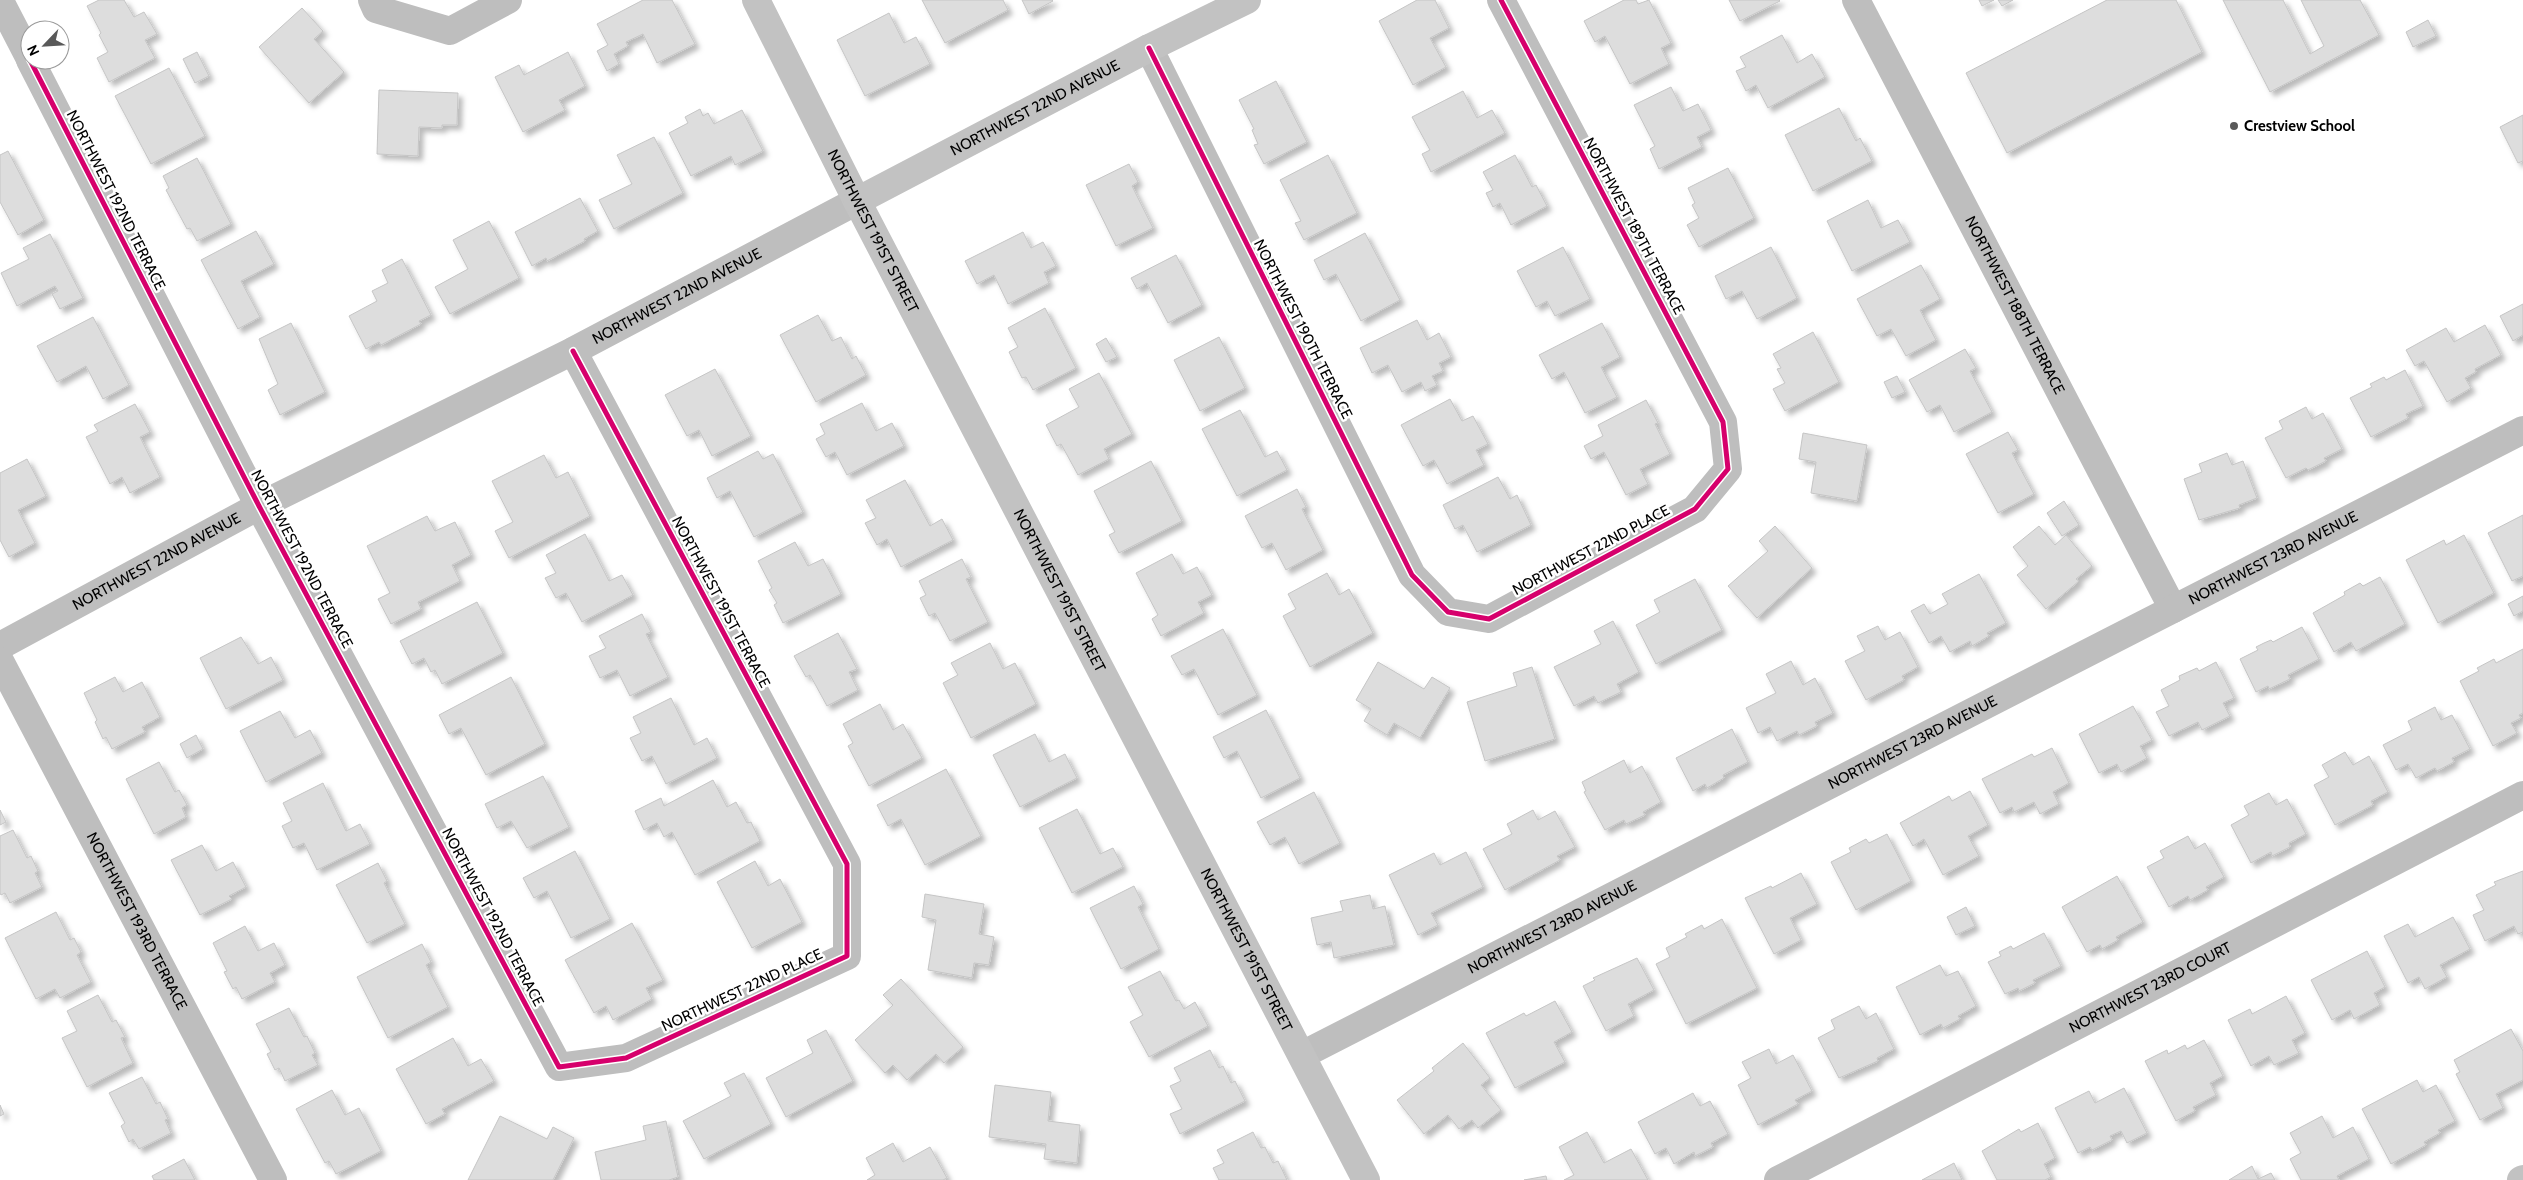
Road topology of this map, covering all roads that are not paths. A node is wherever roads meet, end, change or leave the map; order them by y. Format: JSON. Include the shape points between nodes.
{"nodes":[{"id":1,"x":508,"y":0,"type":"edge"},
{"id":2,"x":756,"y":0,"type":"edge"},
{"id":3,"x":1247,"y":0,"type":"edge"},
{"id":4,"x":1501,"y":0,"type":"edge"},
{"id":5,"x":1856,"y":0,"type":"edge"},
{"id":6,"x":0,"y":1,"type":"edge"},
{"id":7,"x":374,"y":4,"type":"edge"},
{"id":8,"x":20,"y":40,"type":"edge"},
{"id":9,"x":1149,"y":48,"type":"junction"},
{"id":10,"x":35,"y":70,"type":"edge"},
{"id":11,"x":857,"y":201,"type":"junction"},
{"id":12,"x":573,"y":352,"type":"junction"},
{"id":13,"x":2523,"y":430,"type":"edge"},
{"id":14,"x":1728,"y":469,"type":"joint"},
{"id":15,"x":259,"y":506,"type":"junction"},
{"id":16,"x":2173,"y":609,"type":"junction"},
{"id":17,"x":1448,"y":612,"type":"joint"},
{"id":18,"x":0,"y":646,"type":"edge"},
{"id":19,"x":0,"y":661,"type":"edge"},
{"id":20,"x":2523,"y":795,"type":"edge"},
{"id":21,"x":847,"y":864,"type":"joint"},
{"id":22,"x":1302,"y":1055,"type":"junction"},
{"id":23,"x":559,"y":1067,"type":"joint"},
{"id":24,"x":273,"y":1180,"type":"edge"},
{"id":25,"x":1366,"y":1180,"type":"edge"},
{"id":26,"x":1778,"y":1180,"type":"edge"}],
"edges":[{"from":1,"to":7,"type":"street","via":[[450,31]]},
{"from":2,"to":11,"type":"street","name":"NORTHWEST 191ST STREET"},
{"from":3,"to":9,"type":"street","name":"NORTHWEST 22ND AVENUE"},
{"from":4,"to":14,"type":"street","name":"NORTHWEST 189TH TERRACE","via":[[1723,422]]},
{"from":5,"to":16,"type":"street","name":"NORTHWEST 188TH TERRACE"},
{"from":6,"to":8,"type":"street","name":"NORTHWEST 192ND TERRACE"},
{"from":9,"to":11,"type":"street","name":"NORTHWEST 22ND AVENUE"},
{"from":9,"to":17,"type":"street","name":"NORTHWEST 190TH TERRACE","via":[[1412,575]]},
{"from":10,"to":15,"type":"street","name":"NORTHWEST 192ND TERRACE"},
{"from":11,"to":12,"type":"street","name":"NORTHWEST 22ND AVENUE"},
{"from":11,"to":22,"type":"street","name":"NORTHWEST 191ST STREET"},
{"from":12,"to":15,"type":"street","name":"NORTHWEST 22ND AVENUE"},
{"from":12,"to":21,"type":"street","name":"NORTHWEST 191ST TERRACE"},
{"from":13,"to":16,"type":"street","name":"NORTHWEST 23RD AVENUE"},
{"from":14,"to":17,"type":"street","name":"NORTHWEST 22ND PLACE","via":[[1695,509],[1489,619]]},
{"from":15,"to":18,"type":"street","name":"NORTHWEST 22ND AVENUE"},
{"from":15,"to":23,"type":"street","name":"NORTHWEST 192ND TERRACE"},
{"from":16,"to":22,"type":"street","name":"NORTHWEST 23RD AVENUE"},
{"from":19,"to":24,"type":"street","name":"NORTHWEST 193RD TERRACE"},
{"from":20,"to":26,"type":"street","name":"NORTHWEST 23RD COURT"},
{"from":21,"to":23,"type":"street","name":"NORTHWEST 22ND PLACE","via":[[847,956],[626,1058]]},
{"from":22,"to":25,"type":"street","name":"NORTHWEST 191ST STREET"}]}
